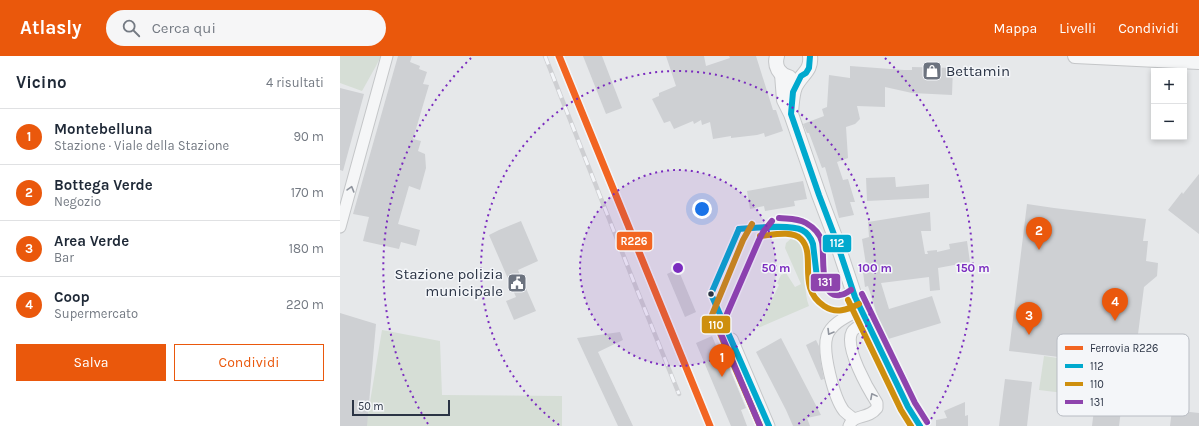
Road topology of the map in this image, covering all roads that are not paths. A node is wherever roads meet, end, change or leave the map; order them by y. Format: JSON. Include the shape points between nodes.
{"nodes":[{"id":1,"x":387,"y":56,"type":"edge"},
{"id":2,"x":776,"y":56,"type":"edge"},
{"id":3,"x":1075,"y":56,"type":"edge"},
{"id":4,"x":814,"y":58,"type":"edge"},
{"id":5,"x":1145,"y":58,"type":"edge"},
{"id":6,"x":1199,"y":62,"type":"edge"},
{"id":7,"x":782,"y":74,"type":"junction"},
{"id":8,"x":801,"y":76,"type":"junction"},
{"id":9,"x":791,"y":114,"type":"junction"},
{"id":10,"x":340,"y":227,"type":"edge"},
{"id":11,"x":860,"y":309,"type":"junction"},
{"id":12,"x":867,"y":322,"type":"junction"},
{"id":13,"x":732,"y":339,"type":"dead end"},
{"id":14,"x":851,"y":422,"type":"edge"},
{"id":15,"x":769,"y":426,"type":"edge"},
{"id":16,"x":920,"y":426,"type":"edge"}],
"edges":[{"from":10,"to":1,"type":"street","one_way":true},
{"from":2,"to":7,"type":"street","via":[[776,65]]},
{"from":3,"to":5,"type":"street"},
{"from":4,"to":8,"type":"street","via":[[806,73]]},
{"from":5,"to":6,"type":"street"},
{"from":7,"to":8,"type":"street","via":[[791,78]]},
{"from":7,"to":9,"type":"street","via":[[784,100]]},
{"from":8,"to":9,"type":"street","via":[[793,92]]},
{"from":9,"to":11,"type":"street"},
{"from":11,"to":12,"type":"street"},
{"from":11,"to":14,"type":"street","one_way":true,"via":[[838,322],[827,336],[828,369],[837,397]]},
{"from":14,"to":12,"type":"street","one_way":true,"via":[[877,408],[856,363],[850,342],[852,331]]},
{"from":12,"to":16,"type":"street"},
{"from":13,"to":15,"type":"street"}]}
